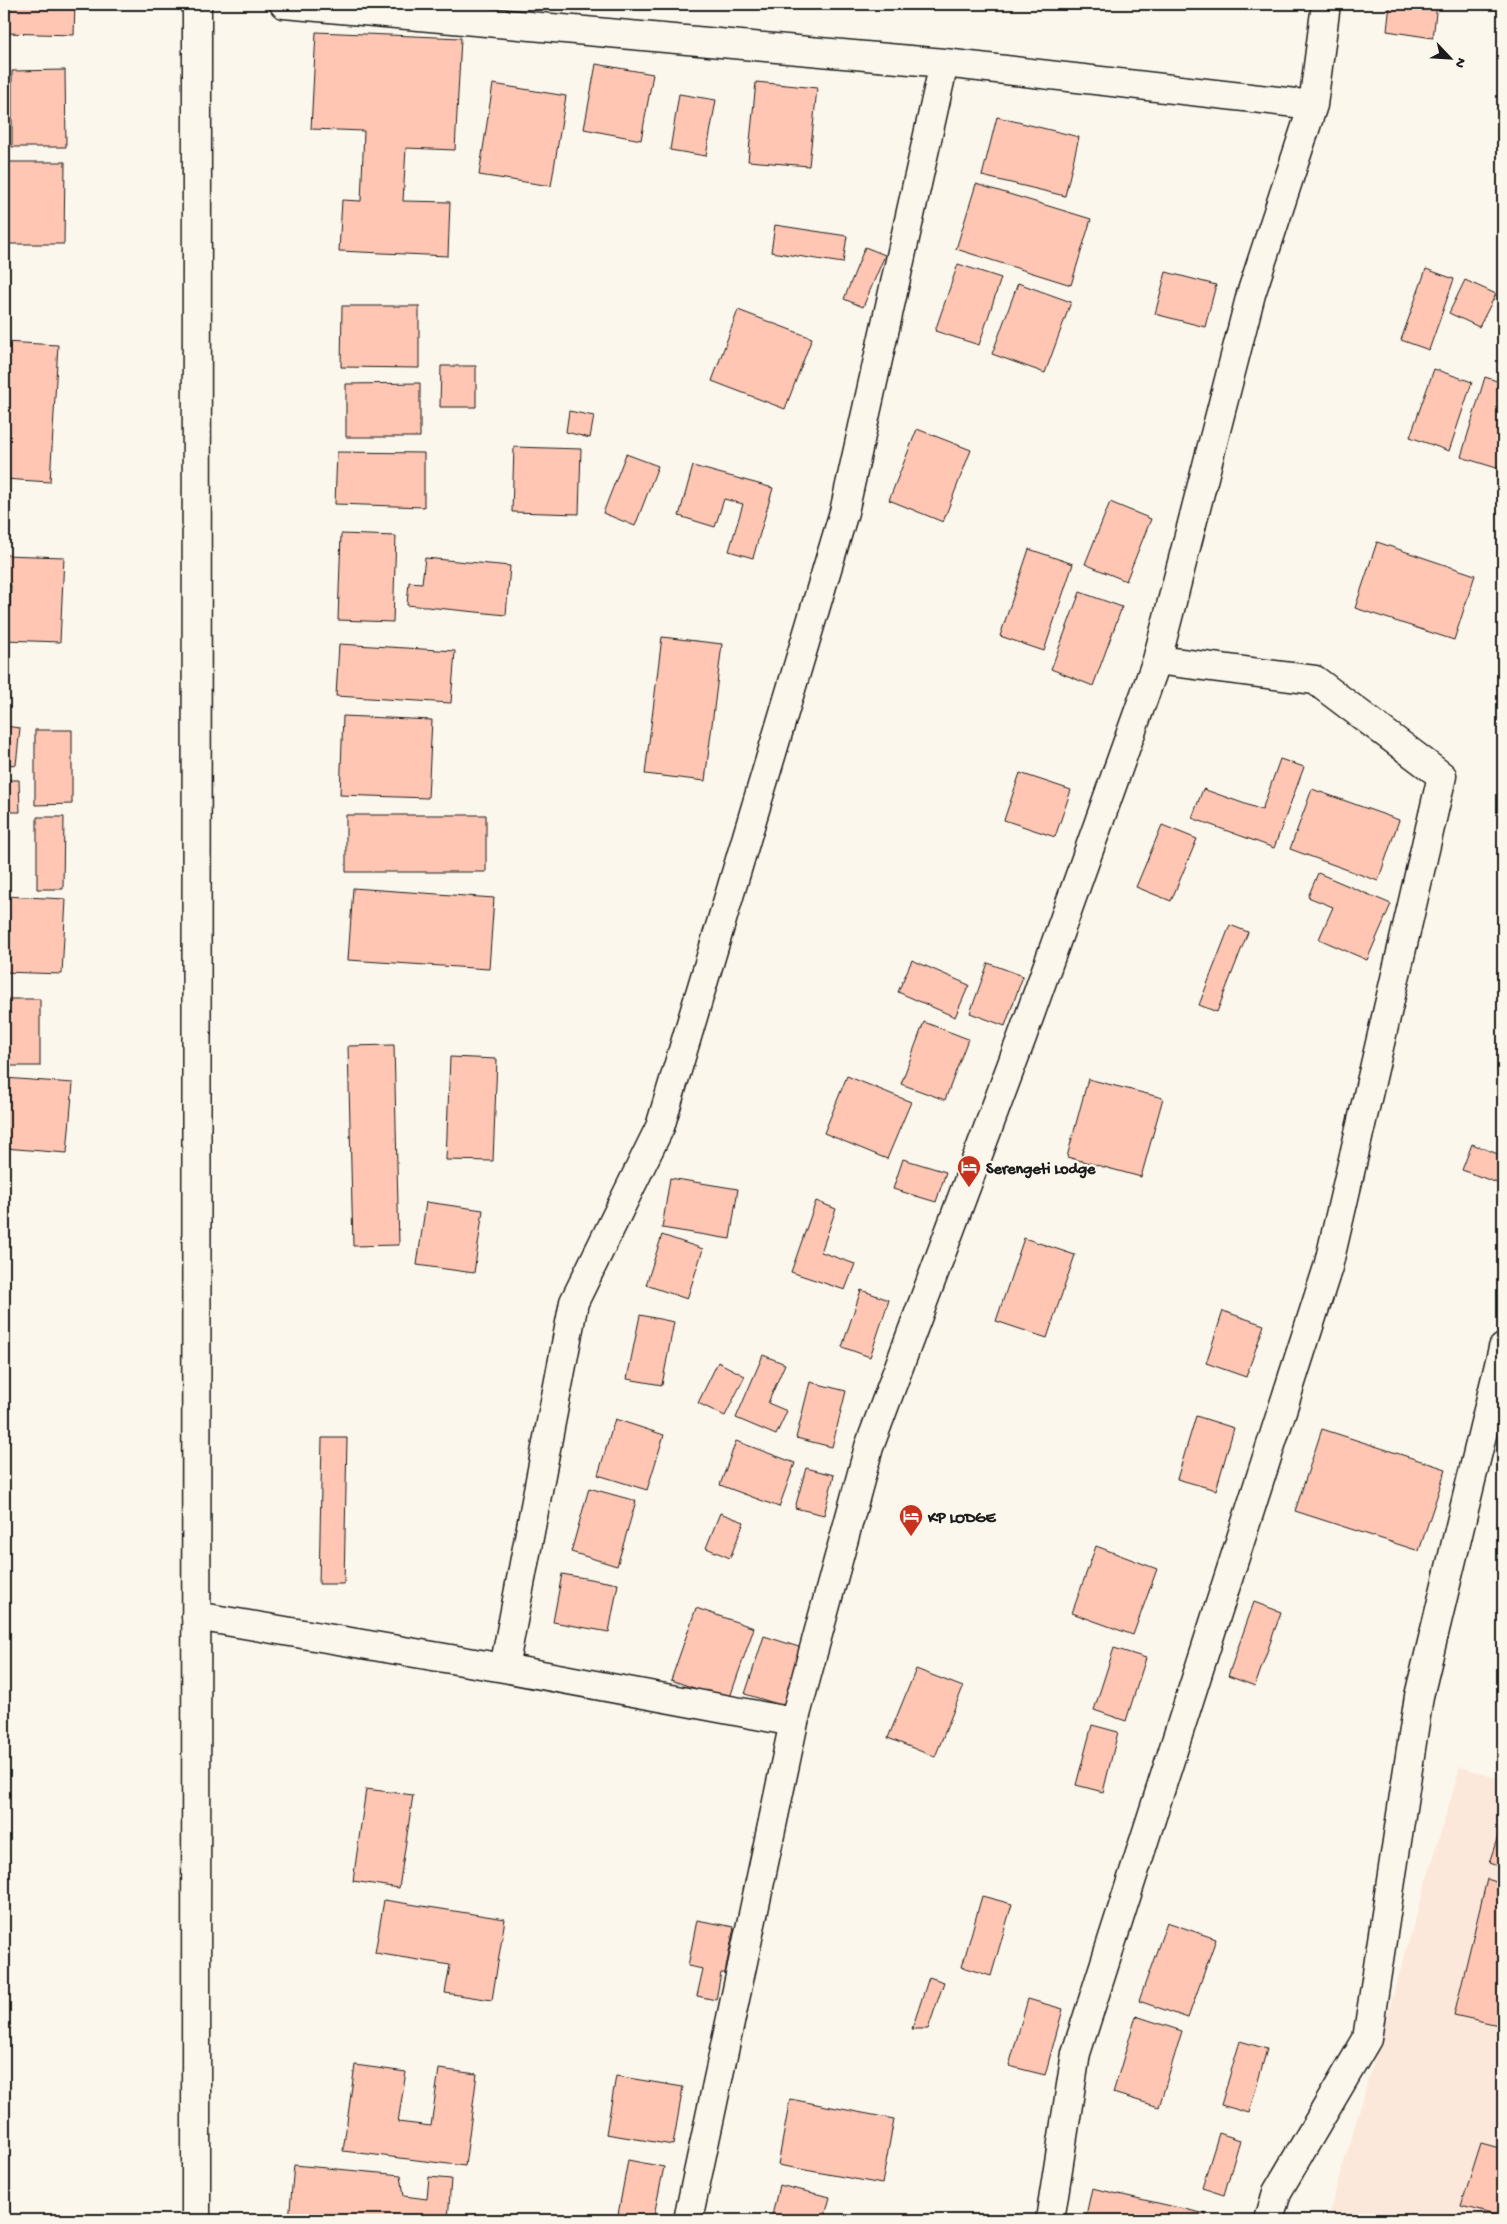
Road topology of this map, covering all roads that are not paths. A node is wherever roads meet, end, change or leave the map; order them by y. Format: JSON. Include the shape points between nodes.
{"nodes":[{"id":1,"x":197,"y":4,"type":"edge"},
{"id":2,"x":284,"y":4,"type":"edge"},
{"id":3,"x":1326,"y":4,"type":"edge"},
{"id":4,"x":944,"y":63,"type":"junction"},
{"id":5,"x":1313,"y":105,"type":"junction"},
{"id":6,"x":1157,"y":660,"type":"junction"},
{"id":7,"x":1503,"y":1348,"type":"edge"},
{"id":8,"x":196,"y":1616,"type":"junction"},
{"id":9,"x":504,"y":1668,"type":"junction"},
{"id":10,"x":794,"y":1722,"type":"junction"},
{"id":11,"x":196,"y":2220,"type":"edge"},
{"id":12,"x":688,"y":2220,"type":"edge"},
{"id":13,"x":1050,"y":2220,"type":"edge"},
{"id":14,"x":1269,"y":2220,"type":"edge"}],
"edges":[{"from":1,"to":8,"type":"main road"},
{"from":2,"to":4,"type":"main road"},
{"from":3,"to":5,"type":"main road"},
{"from":4,"to":5,"type":"main road"},
{"from":4,"to":9,"type":"main road","via":[[844,512],[660,1127],[574,1302]]},
{"from":5,"to":6,"type":"main road","via":[[1251,294]]},
{"from":6,"to":10,"type":"main road","via":[[1022,1037],[869,1447]]},
{"from":6,"to":13,"type":"main road","via":[[1314,680],[1442,776],[1328,1267],[1076,2053]]},
{"from":7,"to":14,"type":"main road","via":[[1419,1696],[1366,2039],[1276,2192]]},
{"from":8,"to":9,"type":"main road"},
{"from":8,"to":11,"type":"main road"},
{"from":9,"to":10,"type":"main road"},
{"from":10,"to":12,"type":"main road"}]}
